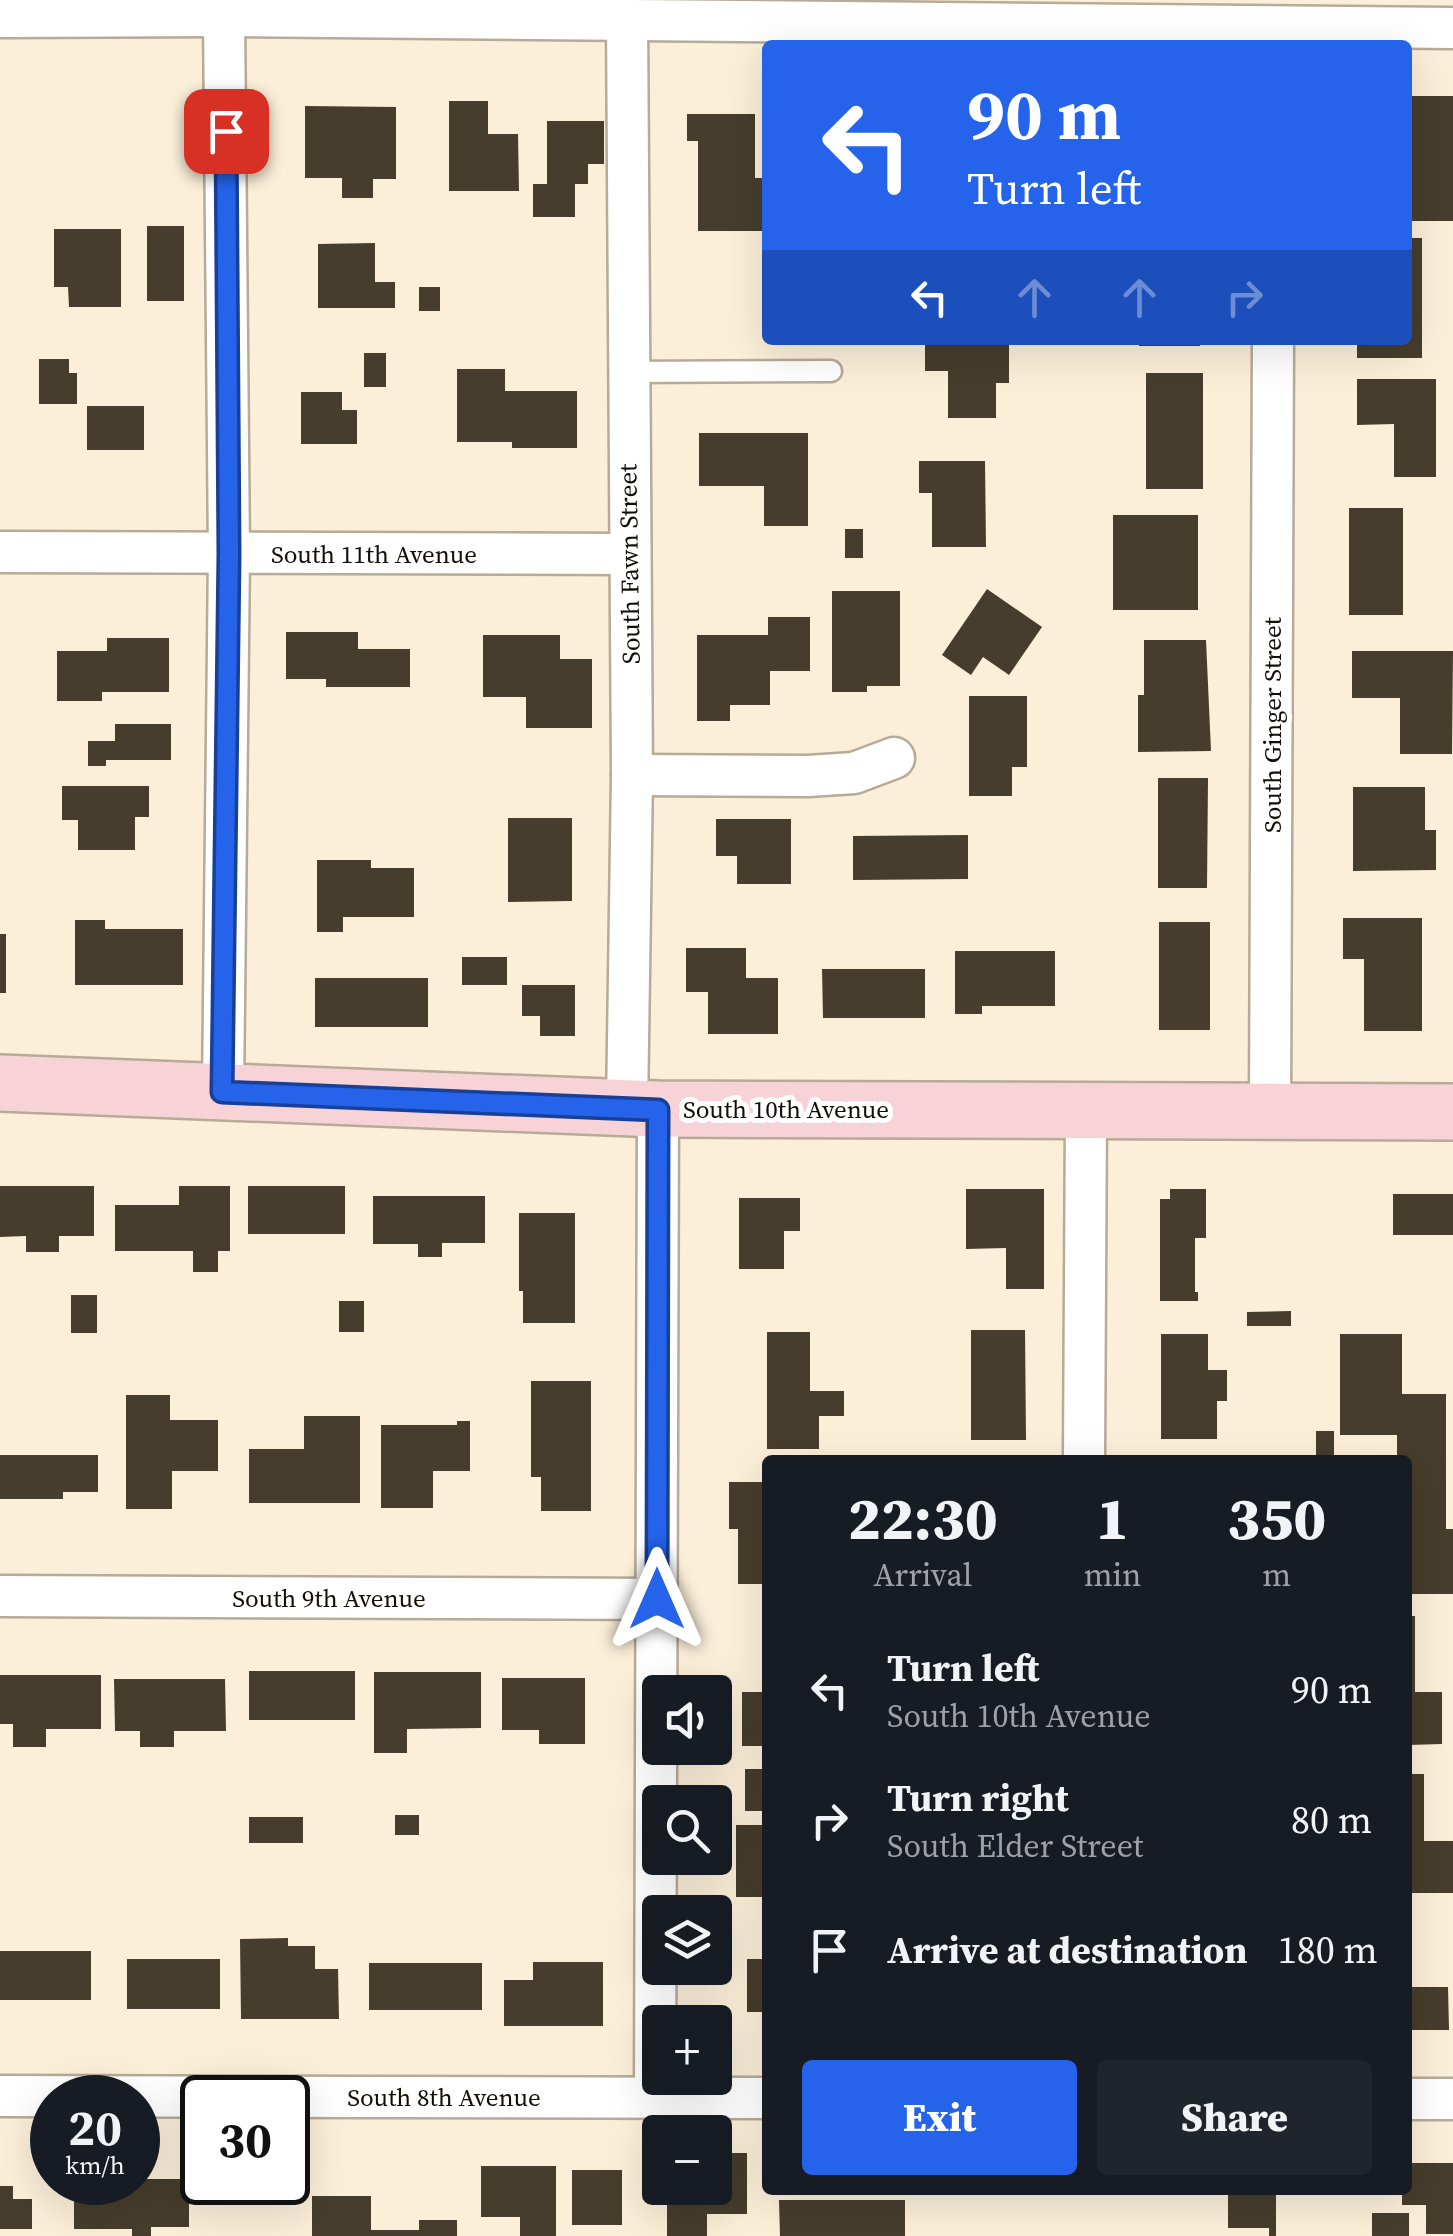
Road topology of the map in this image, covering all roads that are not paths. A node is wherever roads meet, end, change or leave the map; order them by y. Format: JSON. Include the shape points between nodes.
{"nodes":[{"id":1,"x":393,"y":9,"type":"edge"},
{"id":2,"x":1206,"y":13,"type":"edge"},
{"id":3,"x":224,"y":16,"type":"junction"},
{"id":4,"x":0,"y":17,"type":"edge"},
{"id":5,"x":628,"y":19,"type":"junction"},
{"id":6,"x":1453,"y":28,"type":"edge"},
{"id":7,"x":1275,"y":36,"type":"edge"},
{"id":8,"x":1274,"y":345,"type":"edge"},
{"id":9,"x":832,"y":371,"type":"dead end"},
{"id":10,"x":628,"y":372,"type":"junction"},
{"id":11,"x":0,"y":552,"type":"edge"},
{"id":12,"x":229,"y":554,"type":"junction"},
{"id":13,"x":629,"y":554,"type":"junction"},
{"id":14,"x":894,"y":758,"type":"dead end"},
{"id":15,"x":632,"y":776,"type":"junction"},
{"id":16,"x":0,"y":1082,"type":"edge"},
{"id":17,"x":222,"y":1092,"type":"junction"},
{"id":18,"x":642,"y":1109,"type":"junction"},
{"id":19,"x":1086,"y":1109,"type":"junction"},
{"id":20,"x":1270,"y":1110,"type":"junction"},
{"id":21,"x":1453,"y":1112,"type":"edge"},
{"id":22,"x":1084,"y":1455,"type":"edge"},
{"id":23,"x":0,"y":1596,"type":"edge"},
{"id":24,"x":657,"y":1599,"type":"junction"},
{"id":25,"x":0,"y":2096,"type":"edge"},
{"id":26,"x":655,"y":2098,"type":"junction"},
{"id":27,"x":762,"y":2098,"type":"edge"},
{"id":28,"x":1412,"y":2098,"type":"edge"},
{"id":29,"x":1453,"y":2098,"type":"edge"}],
"edges":[{"from":1,"to":3,"type":"street"},
{"from":1,"to":5,"type":"street"},
{"from":2,"to":5,"type":"street"},
{"from":2,"to":7,"type":"street"},
{"from":3,"to":4,"type":"street"},
{"from":3,"to":12,"type":"street"},
{"from":5,"to":10,"type":"street","name":"South Fawn Street"},
{"from":6,"to":7,"type":"street"},
{"from":8,"to":20,"type":"street","name":"South Ginger Street"},
{"from":9,"to":10,"type":"lane"},
{"from":10,"to":13,"type":"street","name":"South Fawn Street"},
{"from":11,"to":12,"type":"street","name":"South 11th Avenue"},
{"from":12,"to":13,"type":"street","name":"South 11th Avenue"},
{"from":12,"to":17,"type":"street"},
{"from":13,"to":15,"type":"street","name":"South Fawn Street"},
{"from":14,"to":15,"type":"street","via":[[854,773]]},
{"from":15,"to":18,"type":"street","name":"South Fawn Street"},
{"from":16,"to":17,"type":"main road","name":"South 10th Avenue"},
{"from":17,"to":18,"type":"main road","name":"South 10th Avenue"},
{"from":18,"to":19,"type":"main road","name":"South 10th Avenue"},
{"from":18,"to":24,"type":"street","name":"South Fawn Street"},
{"from":19,"to":20,"type":"main road","name":"South 10th Avenue"},
{"from":19,"to":22,"type":"street"},
{"from":20,"to":21,"type":"main road","name":"South 10th Avenue"},
{"from":23,"to":24,"type":"street","name":"South 9th Avenue"},
{"from":24,"to":26,"type":"street","name":"South Fawn Street"},
{"from":25,"to":26,"type":"street","name":"South 8th Avenue"},
{"from":26,"to":27,"type":"street","name":"South 8th Avenue"},
{"from":28,"to":29,"type":"street"}]}
